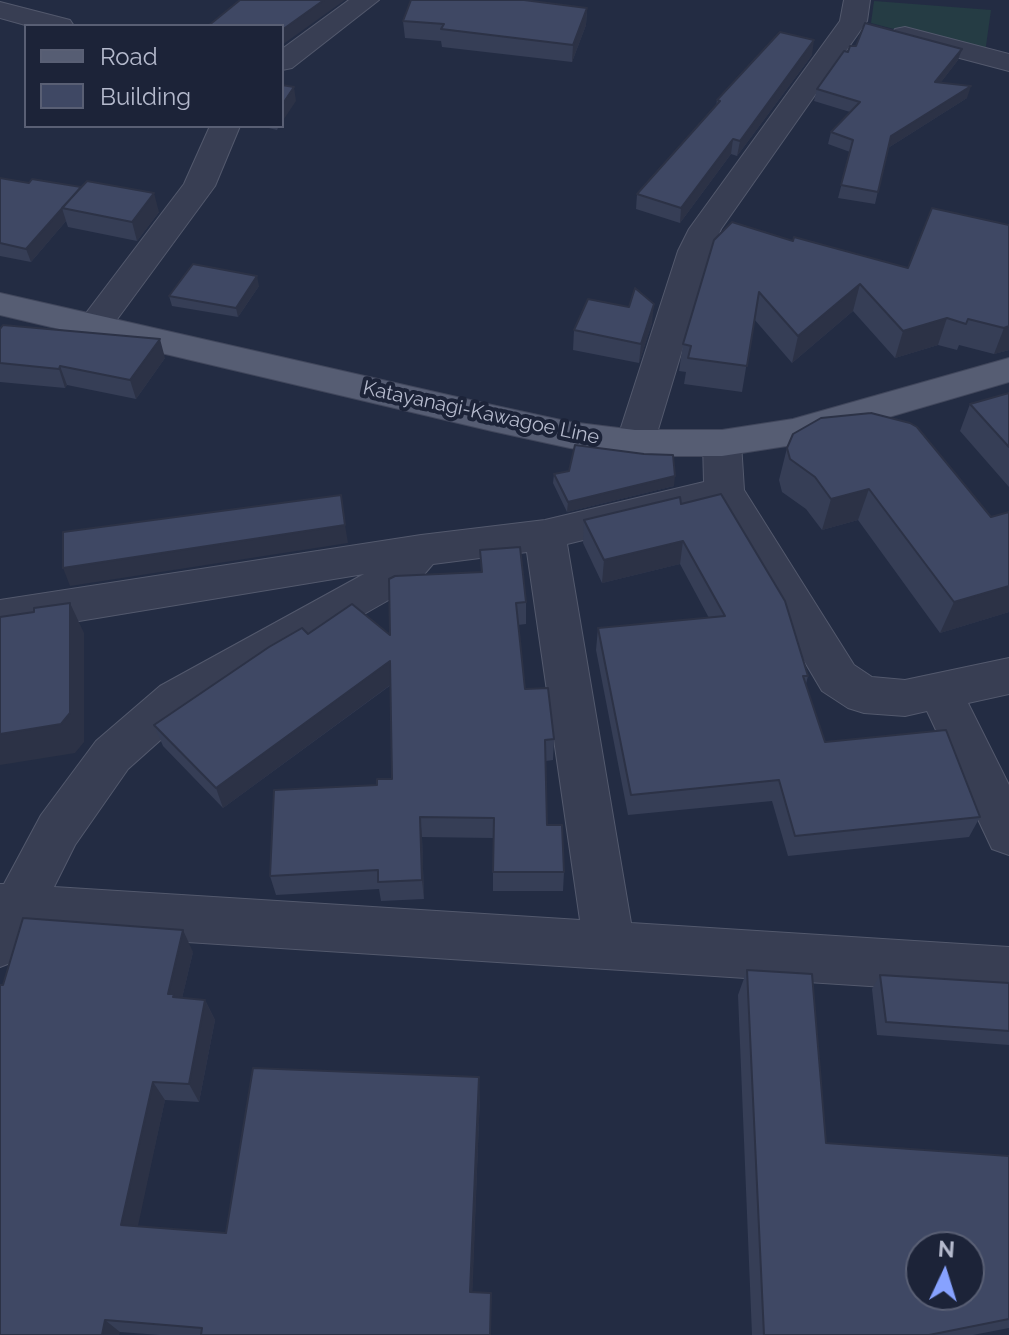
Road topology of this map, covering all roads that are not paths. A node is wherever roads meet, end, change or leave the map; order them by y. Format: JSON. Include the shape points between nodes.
{"nodes":[{"id":1,"x":366,"y":0,"type":"edge"},
{"id":2,"x":0,"y":10,"type":"edge"},
{"id":3,"x":855,"y":10,"type":"edge"},
{"id":4,"x":52,"y":24,"type":"edge"},
{"id":5,"x":284,"y":61,"type":"edge"},
{"id":6,"x":1009,"y":63,"type":"edge"},
{"id":7,"x":224,"y":128,"type":"edge"},
{"id":8,"x":0,"y":304,"type":"edge"},
{"id":9,"x":95,"y":325,"type":"junction"},
{"id":10,"x":1009,"y":370,"type":"edge"},
{"id":11,"x":635,"y":443,"type":"junction"},
{"id":12,"x":722,"y":443,"type":"junction"},
{"id":13,"x":724,"y":491,"type":"junction"},
{"id":14,"x":545,"y":535,"type":"junction"},
{"id":15,"x":421,"y":550,"type":"junction"},
{"id":16,"x":0,"y":617,"type":"edge"},
{"id":17,"x":1009,"y":676,"type":"edge"},
{"id":18,"x":940,"y":691,"type":"junction"},
{"id":19,"x":1009,"y":834,"type":"edge"},
{"id":20,"x":7,"y":919,"type":"edge"},
{"id":21,"x":609,"y":945,"type":"junction"},
{"id":22,"x":1009,"y":971,"type":"edge"}],
"edges":[{"from":1,"to":5,"type":"street"},
{"from":2,"to":4,"type":"street"},
{"from":3,"to":6,"type":"street"},
{"from":3,"to":11,"type":"street","via":[[705,229]]},
{"from":7,"to":9,"type":"street","via":[[199,186]]},
{"from":8,"to":9,"type":"main road","name":"Katayanagi-Kawagoe Line"},
{"from":9,"to":11,"type":"main road","name":"Katayanagi-Kawagoe Line","via":[[492,418]]},
{"from":10,"to":12,"type":"main road","name":"Katayanagi-Kawagoe Line","via":[[793,432]]},
{"from":11,"to":12,"type":"main road","name":"Katayanagi-Kawagoe Line"},
{"from":12,"to":13,"type":"street"},
{"from":13,"to":14,"type":"street"},
{"from":13,"to":18,"type":"street","via":[[838,678],[864,695],[905,698]]},
{"from":14,"to":15,"type":"street"},
{"from":14,"to":21,"type":"street"},
{"from":15,"to":16,"type":"street"},
{"from":15,"to":20,"type":"street","via":[[400,574],[176,699],[112,755],[58,830]]},
{"from":17,"to":18,"type":"street"},
{"from":18,"to":19,"type":"street"},
{"from":20,"to":21,"type":"street"},
{"from":21,"to":22,"type":"street"}]}
